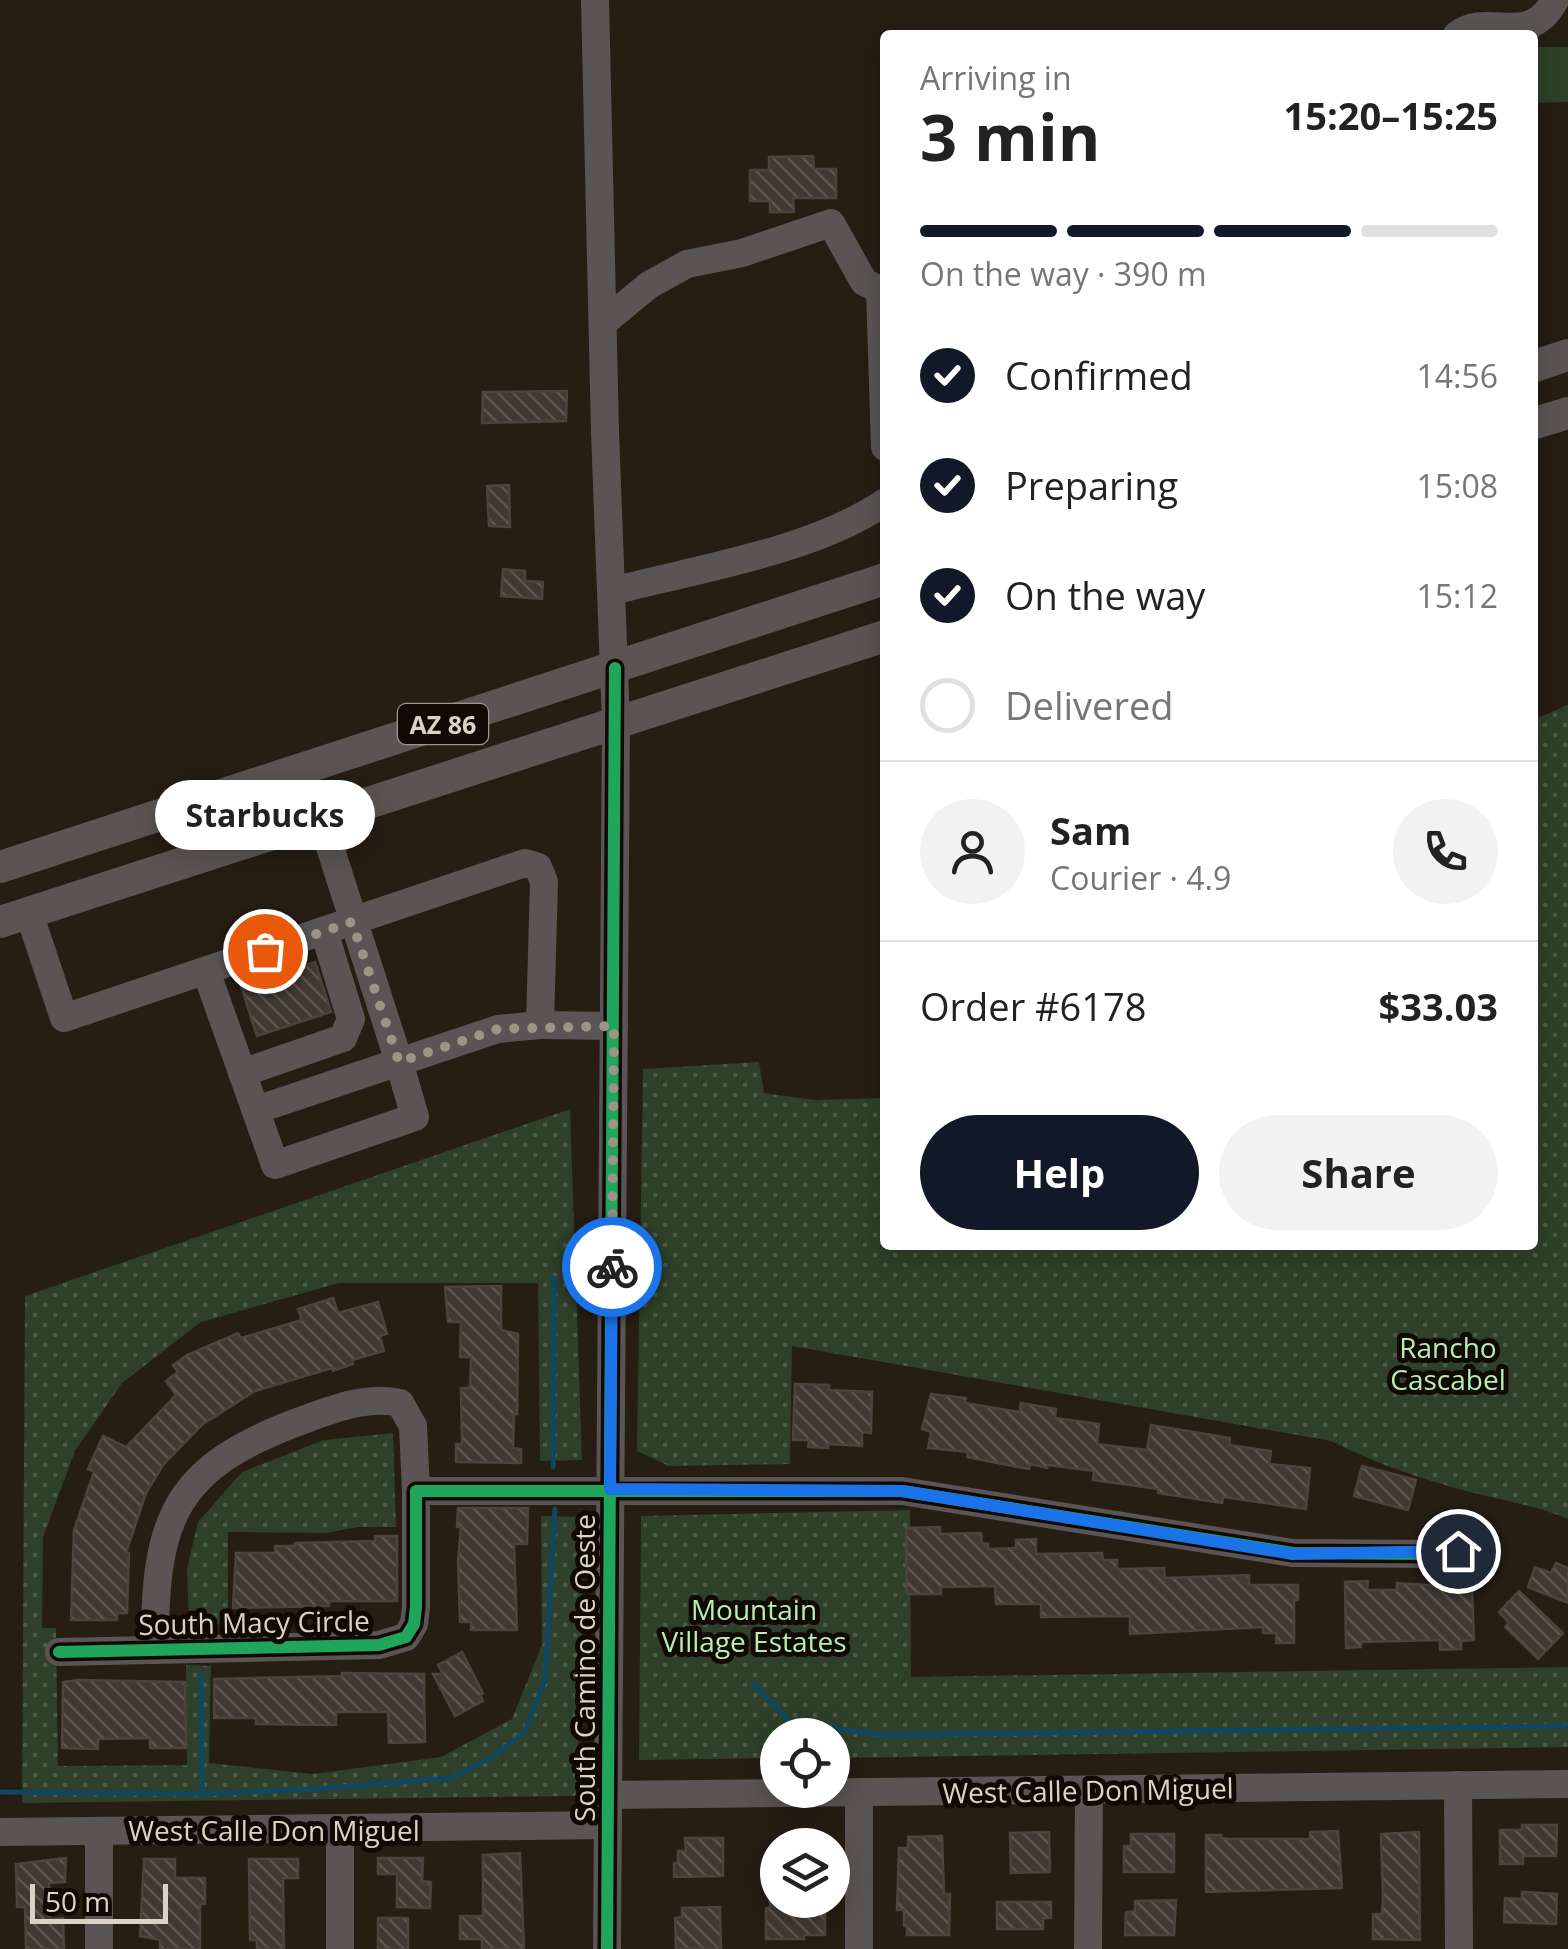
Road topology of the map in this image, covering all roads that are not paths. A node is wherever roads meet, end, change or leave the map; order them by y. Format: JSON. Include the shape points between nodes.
{"nodes":[{"id":1,"x":595,"y":0,"type":"edge"},
{"id":2,"x":1554,"y":0,"type":"edge"},
{"id":3,"x":1463,"y":30,"type":"edge"},
{"id":4,"x":880,"y":288,"type":"edge"},
{"id":5,"x":603,"y":323,"type":"junction"},
{"id":6,"x":1568,"y":355,"type":"edge"},
{"id":7,"x":1538,"y":364,"type":"edge"},
{"id":8,"x":1568,"y":413,"type":"edge"},
{"id":9,"x":1538,"y":422,"type":"edge"},
{"id":10,"x":880,"y":506,"type":"edge"},
{"id":11,"x":880,"y":581,"type":"edge"},
{"id":12,"x":612,"y":590,"type":"junction"},
{"id":13,"x":880,"y":638,"type":"edge"},
{"id":14,"x":615,"y":668,"type":"junction"},
{"id":15,"x":616,"y":724,"type":"junction"},
{"id":16,"x":321,"y":819,"type":"junction"},
{"id":17,"x":0,"y":867,"type":"edge"},
{"id":18,"x":14,"y":917,"type":"edge"},
{"id":19,"x":352,"y":922,"type":"junction"},
{"id":20,"x":324,"y":931,"type":"junction"},
{"id":21,"x":206,"y":971,"type":"junction"},
{"id":22,"x":540,"y":1026,"type":"junction"},
{"id":23,"x":614,"y":1026,"type":"junction"},
{"id":24,"x":399,"y":1062,"type":"junction"},
{"id":25,"x":242,"y":1072,"type":"junction"},
{"id":26,"x":256,"y":1110,"type":"junction"},
{"id":27,"x":610,"y":1489,"type":"junction"},
{"id":28,"x":416,"y":1491,"type":"junction"},
{"id":29,"x":1484,"y":1542,"type":"dead end"},
{"id":30,"x":155,"y":1650,"type":"junction"},
{"id":31,"x":59,"y":1652,"type":"dead end"},
{"id":32,"x":1568,"y":1784,"type":"edge"},
{"id":33,"x":1458,"y":1785,"type":"junction"},
{"id":34,"x":1089,"y":1790,"type":"junction"},
{"id":35,"x":859,"y":1792,"type":"junction"},
{"id":36,"x":608,"y":1795,"type":"junction"},
{"id":37,"x":607,"y":1825,"type":"junction"},
{"id":38,"x":340,"y":1830,"type":"junction"},
{"id":39,"x":99,"y":1831,"type":"junction"},
{"id":40,"x":0,"y":1832,"type":"edge"},
{"id":41,"x":99,"y":1949,"type":"edge"},
{"id":42,"x":340,"y":1949,"type":"edge"},
{"id":43,"x":607,"y":1949,"type":"edge"},
{"id":44,"x":859,"y":1949,"type":"edge"},
{"id":45,"x":1088,"y":1949,"type":"edge"},
{"id":46,"x":1459,"y":1949,"type":"edge"}],
"edges":[{"from":1,"to":5,"type":"street","name":"South Camino de Oeste"},
{"from":2,"to":3,"type":"street","via":[[1546,17],[1524,28]]},
{"from":4,"to":5,"type":"street","via":[[864,282],[830,223],[687,264]]},
{"from":5,"to":12,"type":"street","name":"South Camino de Oeste"},
{"from":6,"to":7,"type":"main road"},
{"from":8,"to":9,"type":"main road"},
{"from":10,"to":12,"type":"street","via":[[811,539]]},
{"from":11,"to":14,"type":"main road","number":"AZ 86"},
{"from":12,"to":14,"type":"street","name":"South Camino de Oeste"},
{"from":13,"to":15,"type":"main road","number":"AZ 86"},
{"from":14,"to":15,"type":"street","name":"South Camino de Oeste"},
{"from":14,"to":17,"type":"main road","number":"AZ 86"},
{"from":15,"to":16,"type":"main road","number":"AZ 86"},
{"from":15,"to":23,"type":"street","name":"South Camino de Oeste"},
{"from":16,"to":18,"type":"main road","number":"AZ 86"},
{"from":16,"to":19,"type":"street"},
{"from":18,"to":21,"type":"street","via":[[64,1018]]},
{"from":19,"to":20,"type":"street"},
{"from":19,"to":22,"type":"street","via":[[525,864],[538,867],[544,882]]},
{"from":19,"to":24,"type":"street"},
{"from":20,"to":21,"type":"street"},
{"from":20,"to":25,"type":"street","via":[[351,1019],[343,1038]]},
{"from":21,"to":25,"type":"street"},
{"from":22,"to":23,"type":"street"},
{"from":22,"to":24,"type":"street","via":[[498,1029]]},
{"from":23,"to":27,"type":"street","name":"South Camino de Oeste"},
{"from":24,"to":26,"type":"street"},
{"from":24,"to":26,"type":"street","via":[[414,1117],[276,1165]]},
{"from":25,"to":26,"type":"street"},
{"from":27,"to":28,"type":"street"},
{"from":27,"to":29,"type":"street","via":[[902,1491],[1293,1554],[1436,1554]]},
{"from":27,"to":36,"type":"street","name":"South Camino de Oeste"},
{"from":28,"to":30,"type":"street","name":"South Macy Circle","via":[[416,1607],[406,1637],[379,1645]]},
{"from":28,"to":30,"type":"street","name":"South Macy Circle","via":[[405,1398],[368,1401],[230,1452],[198,1477],[172,1514],[159,1558]]},
{"from":30,"to":31,"type":"street","name":"South Macy Circle"},
{"from":32,"to":33,"type":"street","name":"West Calle Don Miguel"},
{"from":33,"to":34,"type":"street","name":"West Calle Don Miguel"},
{"from":33,"to":46,"type":"street"},
{"from":34,"to":35,"type":"street","name":"West Calle Don Miguel"},
{"from":34,"to":45,"type":"street"},
{"from":35,"to":36,"type":"street","name":"West Calle Don Miguel"},
{"from":35,"to":44,"type":"street"},
{"from":36,"to":37,"type":"street","name":"South Camino de Oeste"},
{"from":37,"to":38,"type":"street","name":"West Calle Don Miguel"},
{"from":37,"to":43,"type":"street","name":"South Camino de Oeste"},
{"from":38,"to":39,"type":"street","name":"West Calle Don Miguel"},
{"from":38,"to":42,"type":"street"},
{"from":39,"to":40,"type":"street","name":"West Calle Don Miguel"},
{"from":39,"to":41,"type":"street"}]}
